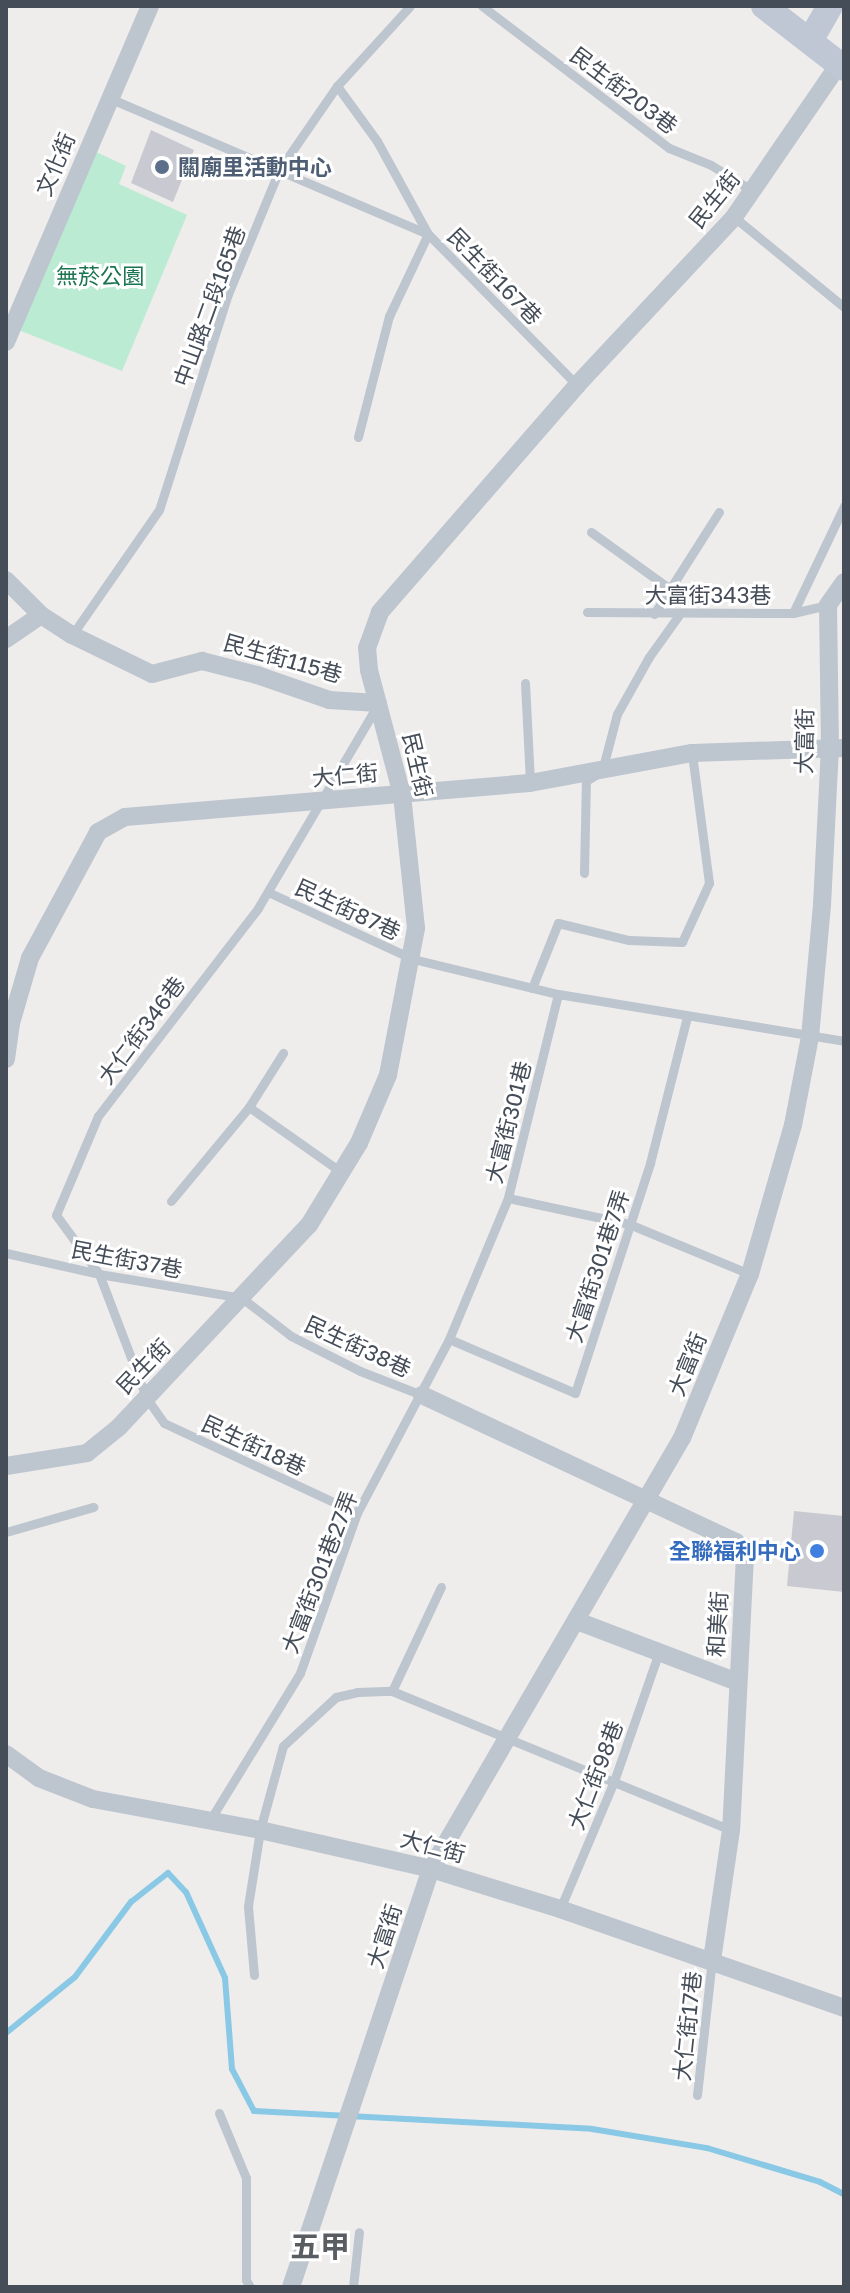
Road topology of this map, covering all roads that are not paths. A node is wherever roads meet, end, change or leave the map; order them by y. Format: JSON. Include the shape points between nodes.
{"nodes":[{"id":1,"x":150,"y":6,"type":"edge"},
{"id":2,"x":410,"y":6,"type":"edge"},
{"id":3,"x":482,"y":6,"type":"edge"},
{"id":4,"x":764,"y":6,"type":"edge"},
{"id":5,"x":830,"y":6,"type":"edge"},
{"id":6,"x":810,"y":41,"type":"junction"},
{"id":7,"x":842,"y":66,"type":"edge"},
{"id":8,"x":337,"y":86,"type":"junction"},
{"id":9,"x":109,"y":98,"type":"junction"},
{"id":10,"x":279,"y":170,"type":"junction"},
{"id":11,"x":753,"y":191,"type":"junction"},
{"id":12,"x":734,"y":217,"type":"junction"},
{"id":13,"x":428,"y":234,"type":"junction"},
{"id":14,"x":844,"y":307,"type":"edge"},
{"id":15,"x":6,"y":342,"type":"edge"},
{"id":16,"x":577,"y":385,"type":"junction"},
{"id":17,"x":358,"y":437,"type":"dead end"},
{"id":18,"x":844,"y":506,"type":"edge"},
{"id":19,"x":719,"y":512,"type":"dead end"},
{"id":20,"x":591,"y":532,"type":"dead end"},
{"id":21,"x":6,"y":580,"type":"edge"},
{"id":22,"x":844,"y":582,"type":"edge"},
{"id":23,"x":670,"y":589,"type":"junction"},
{"id":24,"x":828,"y":605,"type":"junction"},
{"id":25,"x":587,"y":612,"type":"dead end"},
{"id":26,"x":793,"y":613,"type":"junction"},
{"id":27,"x":654,"y":614,"type":"junction"},
{"id":28,"x":41,"y":615,"type":"junction"},
{"id":29,"x":679,"y":615,"type":"junction"},
{"id":30,"x":72,"y":635,"type":"junction"},
{"id":31,"x":6,"y":639,"type":"edge"},
{"id":32,"x":525,"y":683,"type":"dead end"},
{"id":33,"x":378,"y":703,"type":"junction"},
{"id":34,"x":837,"y":748,"type":"edge"},
{"id":35,"x":692,"y":753,"type":"junction"},
{"id":36,"x":602,"y":771,"type":"junction"},
{"id":37,"x":530,"y":783,"type":"junction"},
{"id":38,"x":402,"y":795,"type":"junction"},
{"id":39,"x":324,"y":801,"type":"junction"},
{"id":40,"x":584,"y":873,"type":"dead end"},
{"id":41,"x":268,"y":892,"type":"junction"},
{"id":42,"x":413,"y":959,"type":"junction"},
{"id":43,"x":532,"y":988,"type":"junction"},
{"id":44,"x":558,"y":994,"type":"junction"},
{"id":45,"x":687,"y":1017,"type":"junction"},
{"id":46,"x":810,"y":1037,"type":"junction"},
{"id":47,"x":844,"y":1041,"type":"edge"},
{"id":48,"x":283,"y":1053,"type":"dead end"},
{"id":49,"x":6,"y":1059,"type":"edge"},
{"id":50,"x":249,"y":1107,"type":"junction"},
{"id":51,"x":341,"y":1172,"type":"junction"},
{"id":52,"x":508,"y":1198,"type":"junction"},
{"id":53,"x":171,"y":1201,"type":"dead end"},
{"id":54,"x":629,"y":1224,"type":"junction"},
{"id":55,"x":6,"y":1253,"type":"edge"},
{"id":56,"x":99,"y":1274,"type":"junction"},
{"id":57,"x":750,"y":1274,"type":"junction"},
{"id":58,"x":242,"y":1298,"type":"junction"},
{"id":59,"x":449,"y":1339,"type":"junction"},
{"id":60,"x":422,"y":1395,"type":"junction"},
{"id":61,"x":146,"y":1397,"type":"junction"},
{"id":62,"x":6,"y":1466,"type":"edge"},
{"id":63,"x":647,"y":1502,"type":"junction"},
{"id":64,"x":93,"y":1507,"type":"dead end"},
{"id":65,"x":357,"y":1513,"type":"junction"},
{"id":66,"x":6,"y":1532,"type":"edge"},
{"id":67,"x":441,"y":1587,"type":"dead end"},
{"id":68,"x":577,"y":1621,"type":"junction"},
{"id":69,"x":659,"y":1652,"type":"junction"},
{"id":70,"x":738,"y":1682,"type":"junction"},
{"id":71,"x":392,"y":1691,"type":"junction"},
{"id":72,"x":505,"y":1737,"type":"junction"},
{"id":73,"x":8,"y":1761,"type":"edge"},
{"id":74,"x":614,"y":1781,"type":"junction"},
{"id":75,"x":209,"y":1821,"type":"junction"},
{"id":76,"x":260,"y":1830,"type":"junction"},
{"id":77,"x":731,"y":1830,"type":"junction"},
{"id":78,"x":431,"y":1869,"type":"junction"},
{"id":79,"x":560,"y":1909,"type":"junction"},
{"id":80,"x":712,"y":1960,"type":"junction"},
{"id":81,"x":254,"y":1975,"type":"dead end"},
{"id":82,"x":844,"y":2008,"type":"edge"},
{"id":83,"x":697,"y":2095,"type":"dead end"},
{"id":84,"x":219,"y":2113,"type":"dead end"},
{"id":85,"x":359,"y":2232,"type":"dead end"},
{"id":86,"x":250,"y":2287,"type":"edge"},
{"id":87,"x":291,"y":2287,"type":"edge"},
{"id":88,"x":353,"y":2287,"type":"edge"}],
"edges":[{"from":1,"to":9,"type":"street","name":"文化街"},
{"from":2,"to":8,"type":"lane","name":"中山路二段165巷"},
{"from":3,"to":11,"type":"lane","name":"民生街203巷","via":[[669,148],[711,165]]},
{"from":4,"to":6,"type":"main road"},
{"from":5,"to":6,"type":"main road"},
{"from":6,"to":7,"type":"main road"},
{"from":7,"to":11,"type":"street","name":"民生街"},
{"from":8,"to":10,"type":"lane","name":"中山路二段165巷"},
{"from":8,"to":13,"type":"lane","via":[[377,141]]},
{"from":9,"to":10,"type":"lane","name":"民生街167巷"},
{"from":9,"to":15,"type":"street","name":"文化街"},
{"from":10,"to":13,"type":"lane","name":"民生街167巷"},
{"from":10,"to":30,"type":"lane","name":"中山路二段165巷","via":[[228,294],[159,510]]},
{"from":11,"to":12,"type":"street","name":"民生街"},
{"from":12,"to":14,"type":"lane"},
{"from":12,"to":16,"type":"street","name":"民生街"},
{"from":13,"to":16,"type":"lane","name":"民生街167巷"},
{"from":13,"to":17,"type":"lane","via":[[389,316]]},
{"from":16,"to":33,"type":"street","name":"民生街","via":[[380,612],[367,648]]},
{"from":18,"to":26,"type":"lane"},
{"from":19,"to":23,"type":"lane"},
{"from":20,"to":23,"type":"lane"},
{"from":21,"to":28,"type":"street"},
{"from":22,"to":24,"type":"street"},
{"from":23,"to":27,"type":"lane"},
{"from":24,"to":26,"type":"lane","name":"大富街343巷"},
{"from":24,"to":34,"type":"street","name":"大富街"},
{"from":25,"to":27,"type":"lane","name":"大富街343巷"},
{"from":26,"to":29,"type":"lane","name":"大富街343巷"},
{"from":27,"to":29,"type":"lane","name":"大富街343巷"},
{"from":28,"to":30,"type":"street","name":"民生街115巷"},
{"from":28,"to":31,"type":"street"},
{"from":29,"to":36,"type":"lane","via":[[617,714]]},
{"from":30,"to":33,"type":"street","name":"民生街115巷","via":[[152,674],[202,661],[329,700]]},
{"from":32,"to":37,"type":"lane"},
{"from":33,"to":38,"type":"street","name":"民生街"},
{"from":33,"to":39,"type":"lane","name":"大仁街346巷"},
{"from":34,"to":35,"type":"street","name":"大仁街"},
{"from":34,"to":46,"type":"street","name":"大富街"},
{"from":35,"to":36,"type":"street","name":"大仁街"},
{"from":35,"to":43,"type":"lane","via":[[709,883],[682,942],[629,940],[558,923]]},
{"from":36,"to":37,"type":"street","name":"大仁街"},
{"from":36,"to":40,"type":"lane","via":[[586,781]]},
{"from":37,"to":38,"type":"street","name":"大仁街"},
{"from":38,"to":39,"type":"street","name":"大仁街"},
{"from":38,"to":42,"type":"street","name":"民生街","via":[[415,898]]},
{"from":39,"to":41,"type":"lane","name":"大仁街346巷"},
{"from":39,"to":49,"type":"street","name":"大仁街","via":[[125,817],[98,832],[30,958]]},
{"from":41,"to":42,"type":"lane","name":"民生街87巷"},
{"from":41,"to":56,"type":"lane","name":"大仁街346巷","via":[[98,1116],[56,1215]]},
{"from":42,"to":43,"type":"lane"},
{"from":42,"to":51,"type":"street","name":"民生街","via":[[388,1075]]},
{"from":43,"to":44,"type":"lane"},
{"from":44,"to":45,"type":"lane"},
{"from":44,"to":52,"type":"lane","name":"大富街301巷"},
{"from":45,"to":46,"type":"lane"},
{"from":45,"to":54,"type":"lane","name":"大富街301巷7弄"},
{"from":46,"to":47,"type":"lane"},
{"from":46,"to":57,"type":"street","name":"大富街","via":[[793,1125]]},
{"from":48,"to":50,"type":"lane"},
{"from":50,"to":51,"type":"lane"},
{"from":50,"to":53,"type":"lane"},
{"from":51,"to":58,"type":"street","name":"民生街","via":[[309,1225]]},
{"from":52,"to":54,"type":"lane","name":"大富街301巷"},
{"from":52,"to":59,"type":"lane","name":"大富街301巷27弄"},
{"from":54,"to":57,"type":"lane","name":"大富街301巷"},
{"from":54,"to":59,"type":"lane","name":"大富街301巷7弄","via":[[575,1393]]},
{"from":55,"to":56,"type":"lane","name":"民生街37巷"},
{"from":56,"to":58,"type":"lane","name":"民生街37巷"},
{"from":56,"to":61,"type":"lane","name":"大仁街346巷"},
{"from":57,"to":63,"type":"street","name":"大富街","via":[[682,1438]]},
{"from":58,"to":60,"type":"lane","name":"民生街38巷","via":[[291,1336]]},
{"from":58,"to":61,"type":"street","name":"民生街"},
{"from":59,"to":60,"type":"lane","name":"大富街301巷27弄"},
{"from":60,"to":63,"type":"street","name":"和美街"},
{"from":60,"to":65,"type":"lane","name":"大富街301巷27弄"},
{"from":61,"to":62,"type":"street","name":"民生街","via":[[87,1453]]},
{"from":61,"to":65,"type":"lane","name":"民生街18巷","via":[[164,1423]]},
{"from":63,"to":68,"type":"street","name":"大富街"},
{"from":63,"to":70,"type":"street","name":"和美街","via":[[736,1542],[745,1556]]},
{"from":64,"to":66,"type":"lane"},
{"from":65,"to":75,"type":"lane","name":"大富街301巷27弄","via":[[300,1673]]},
{"from":67,"to":71,"type":"lane"},
{"from":68,"to":69,"type":"street"},
{"from":68,"to":72,"type":"street","name":"大富街"},
{"from":69,"to":70,"type":"street"},
{"from":69,"to":74,"type":"lane","name":"大仁街98巷"},
{"from":70,"to":77,"type":"street","name":"和美街"},
{"from":71,"to":72,"type":"lane"},
{"from":71,"to":76,"type":"lane","via":[[336,1697],[297,1730],[283,1746]]},
{"from":72,"to":74,"type":"lane"},
{"from":72,"to":78,"type":"street","name":"大富街"},
{"from":73,"to":75,"type":"street","name":"大仁街","via":[[93,1799]]},
{"from":74,"to":77,"type":"lane"},
{"from":74,"to":79,"type":"lane","name":"大仁街98巷"},
{"from":75,"to":76,"type":"street","name":"大仁街"},
{"from":76,"to":78,"type":"street","name":"大仁街"},
{"from":76,"to":81,"type":"lane","via":[[248,1906]]},
{"from":77,"to":80,"type":"street","name":"和美街"},
{"from":78,"to":79,"type":"street","name":"大仁街"},
{"from":78,"to":87,"type":"street","name":"大富街"},
{"from":79,"to":80,"type":"street","name":"大仁街"},
{"from":80,"to":82,"type":"street","name":"大仁街"},
{"from":80,"to":83,"type":"lane","name":"大仁街17巷"},
{"from":84,"to":86,"type":"lane","via":[[246,2178]]},
{"from":85,"to":88,"type":"lane"}]}
